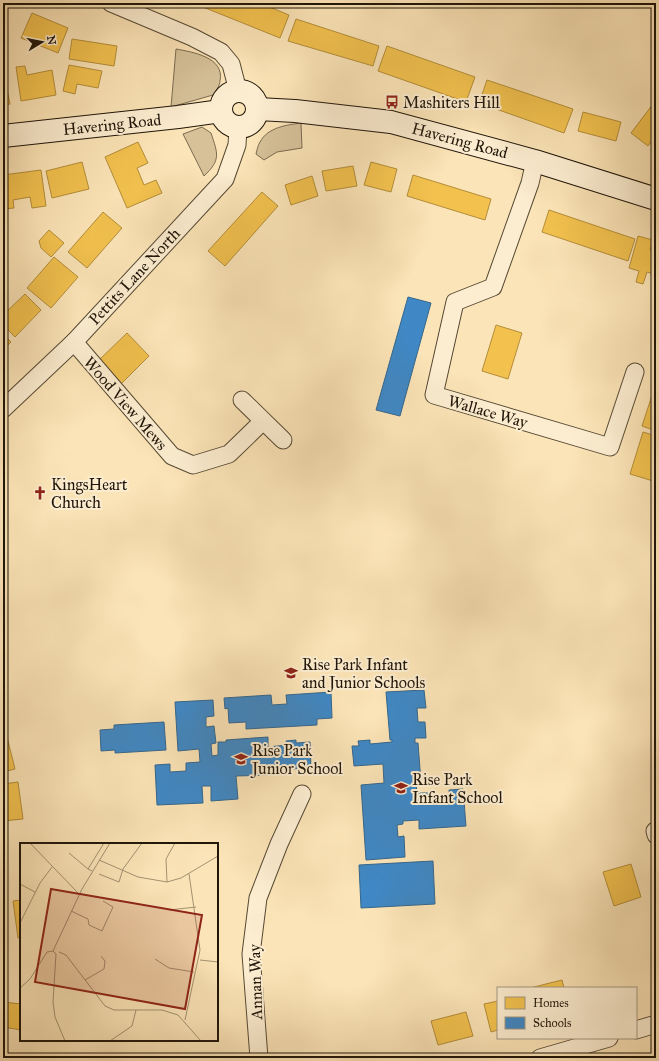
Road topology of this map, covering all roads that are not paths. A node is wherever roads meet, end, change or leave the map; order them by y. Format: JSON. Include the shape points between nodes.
{"nodes":[{"id":1,"x":111,"y":3,"type":"edge"},
{"id":2,"x":238,"y":90,"type":"junction"},
{"id":3,"x":258,"y":108,"type":"junction"},
{"id":4,"x":221,"y":111,"type":"junction"},
{"id":5,"x":238,"y":128,"type":"junction"},
{"id":6,"x":3,"y":136,"type":"edge"},
{"id":7,"x":535,"y":161,"type":"junction"},
{"id":8,"x":656,"y":199,"type":"edge"},
{"id":9,"x":74,"y":342,"type":"junction"},
{"id":10,"x":635,"y":372,"type":"dead end"},
{"id":11,"x":242,"y":400,"type":"dead end"},
{"id":12,"x":3,"y":409,"type":"edge"},
{"id":13,"x":263,"y":421,"type":"junction"},
{"id":14,"x":283,"y":440,"type":"dead end"},
{"id":15,"x":302,"y":794,"type":"dead end"},
{"id":16,"x":656,"y":1024,"type":"edge"},
{"id":17,"x":637,"y":1030,"type":"edge"},
{"id":18,"x":606,"y":1039,"type":"edge"},
{"id":19,"x":259,"y":1058,"type":"edge"},
{"id":20,"x":540,"y":1058,"type":"edge"}],
"edges":[{"from":1,"to":2,"type":"street","via":[[221,52],[231,64]]},
{"from":2,"to":3,"type":"main road","via":[[252,95]]},
{"from":2,"to":4,"type":"main road","via":[[227,95]]},
{"from":3,"to":5,"type":"main road","via":[[252,123]]},
{"from":3,"to":7,"type":"main road","name":"Havering Road","via":[[391,122]]},
{"from":4,"to":5,"type":"main road","via":[[225,121]]},
{"from":4,"to":6,"type":"main road","name":"Havering Road"},
{"from":5,"to":9,"type":"street","name":"Pettits Lane North","via":[[238,145],[225,179]]},
{"from":7,"to":8,"type":"main road","name":"Havering Road"},
{"from":7,"to":10,"type":"street","name":"Wallace Way","via":[[530,183],[493,287],[455,302],[434,395],[610,447]]},
{"from":9,"to":12,"type":"street","name":"Pettits Lane North"},
{"from":9,"to":13,"type":"street","name":"Wood View Mews","via":[[172,456],[193,464],[229,454]]},
{"from":11,"to":13,"type":"street"},
{"from":13,"to":14,"type":"street"},
{"from":15,"to":19,"type":"street","name":"Annan Way","via":[[258,898],[251,954]]},
{"from":16,"to":17,"type":"street"},
{"from":18,"to":20,"type":"street"}]}
